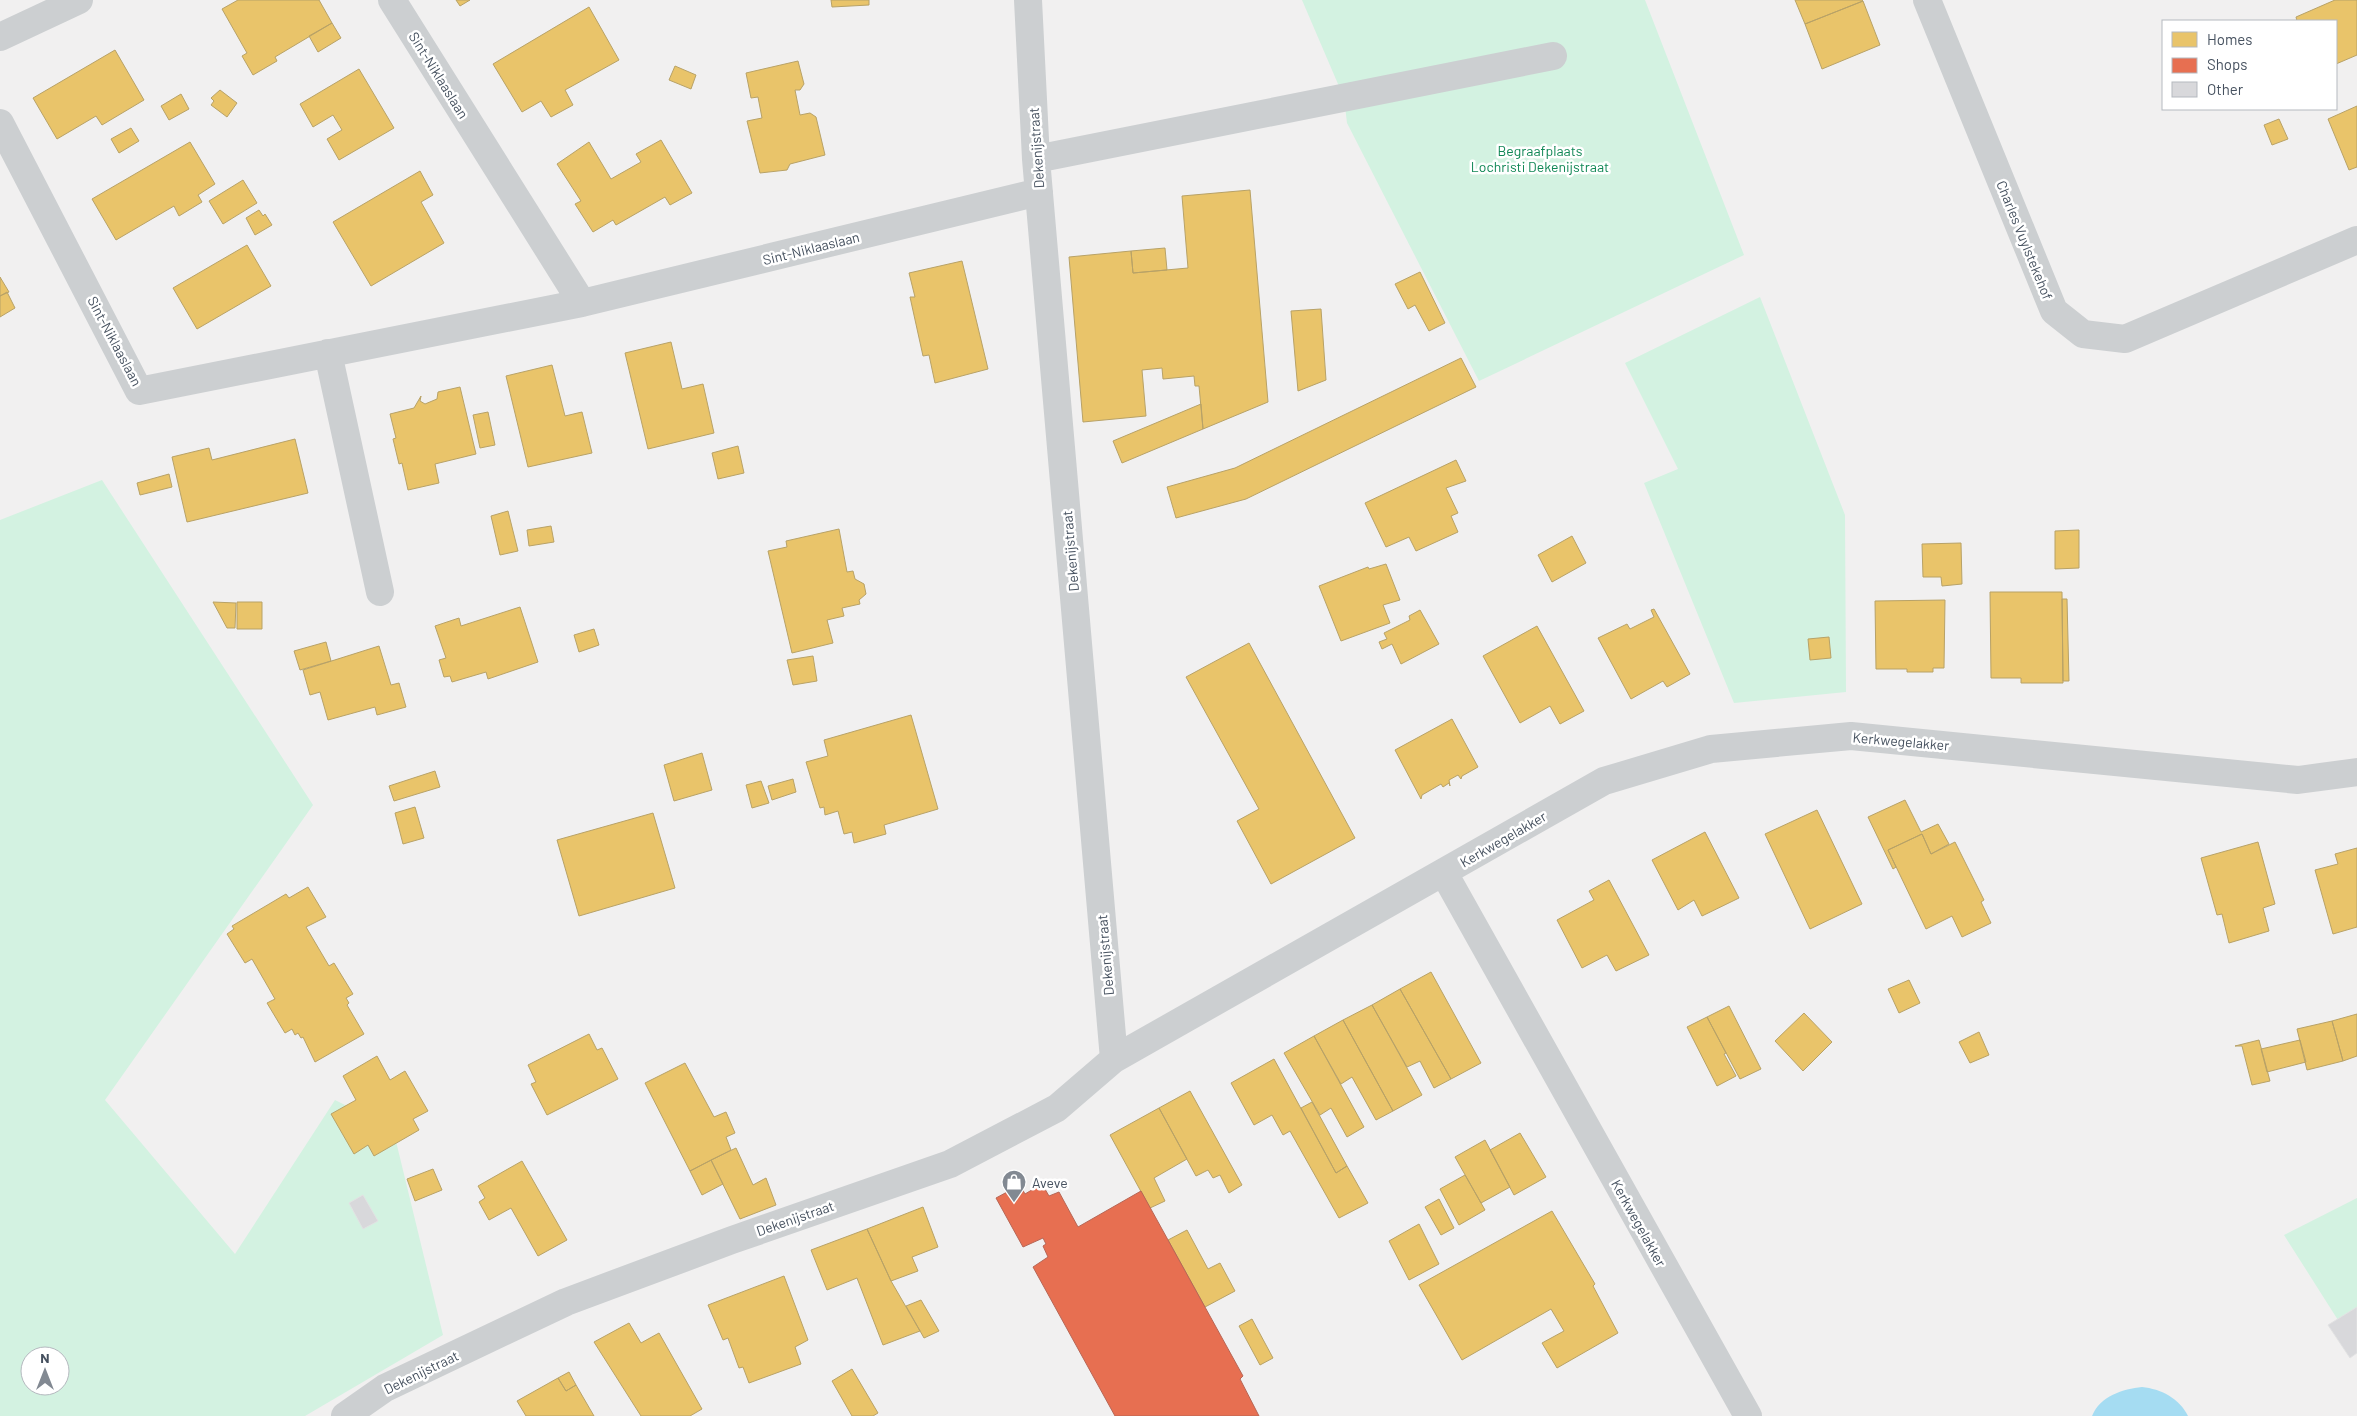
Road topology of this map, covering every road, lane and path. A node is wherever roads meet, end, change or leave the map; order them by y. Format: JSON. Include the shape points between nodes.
{"nodes":[{"id":1,"x":79,"y":0,"type":"edge"},
{"id":2,"x":392,"y":0,"type":"edge"},
{"id":3,"x":1028,"y":0,"type":"edge"},
{"id":4,"x":1927,"y":0,"type":"edge"},
{"id":5,"x":0,"y":37,"type":"edge"},
{"id":6,"x":1553,"y":56,"type":"dead end"},
{"id":7,"x":0,"y":123,"type":"edge"},
{"id":8,"x":1036,"y":159,"type":"junction"},
{"id":9,"x":1039,"y":192,"type":"junction"},
{"id":10,"x":2357,"y":240,"type":"edge"},
{"id":11,"x":582,"y":303,"type":"junction"},
{"id":12,"x":328,"y":353,"type":"junction"},
{"id":13,"x":380,"y":592,"type":"dead end"},
{"id":14,"x":2357,"y":772,"type":"edge"},
{"id":15,"x":1444,"y":873,"type":"junction"},
{"id":16,"x":1114,"y":1059,"type":"junction"},
{"id":17,"x":345,"y":1416,"type":"edge"},
{"id":18,"x":1748,"y":1416,"type":"edge"}],
"edges":[{"from":1,"to":5,"type":"street"},
{"from":2,"to":11,"type":"street","name":"Sint-Niklaaslaan"},
{"from":3,"to":8,"type":"street","name":"Dekenijstraat"},
{"from":4,"to":10,"type":"street","name":"Charles Vuylstekehof","via":[[2054,311],[2083,334],[2125,339]]},
{"from":6,"to":8,"type":"street"},
{"from":7,"to":12,"type":"street","name":"Sint-Niklaaslaan","via":[[139,390]]},
{"from":8,"to":9,"type":"street","name":"Dekenijstraat"},
{"from":9,"to":11,"type":"street","name":"Sint-Niklaaslaan"},
{"from":9,"to":16,"type":"street","name":"Dekenijstraat"},
{"from":11,"to":12,"type":"street","name":"Sint-Niklaaslaan"},
{"from":12,"to":13,"type":"street"},
{"from":14,"to":15,"type":"street","name":"Kerkwegelakker","via":[[2298,780],[1852,736],[1711,749],[1604,781]]},
{"from":15,"to":16,"type":"street","name":"Kerkwegelakker"},
{"from":15,"to":18,"type":"street","name":"Kerkwegelakker"},
{"from":16,"to":17,"type":"street","name":"Dekenijstraat","via":[[1057,1108],[950,1164],[566,1302],[386,1388]]}]}
